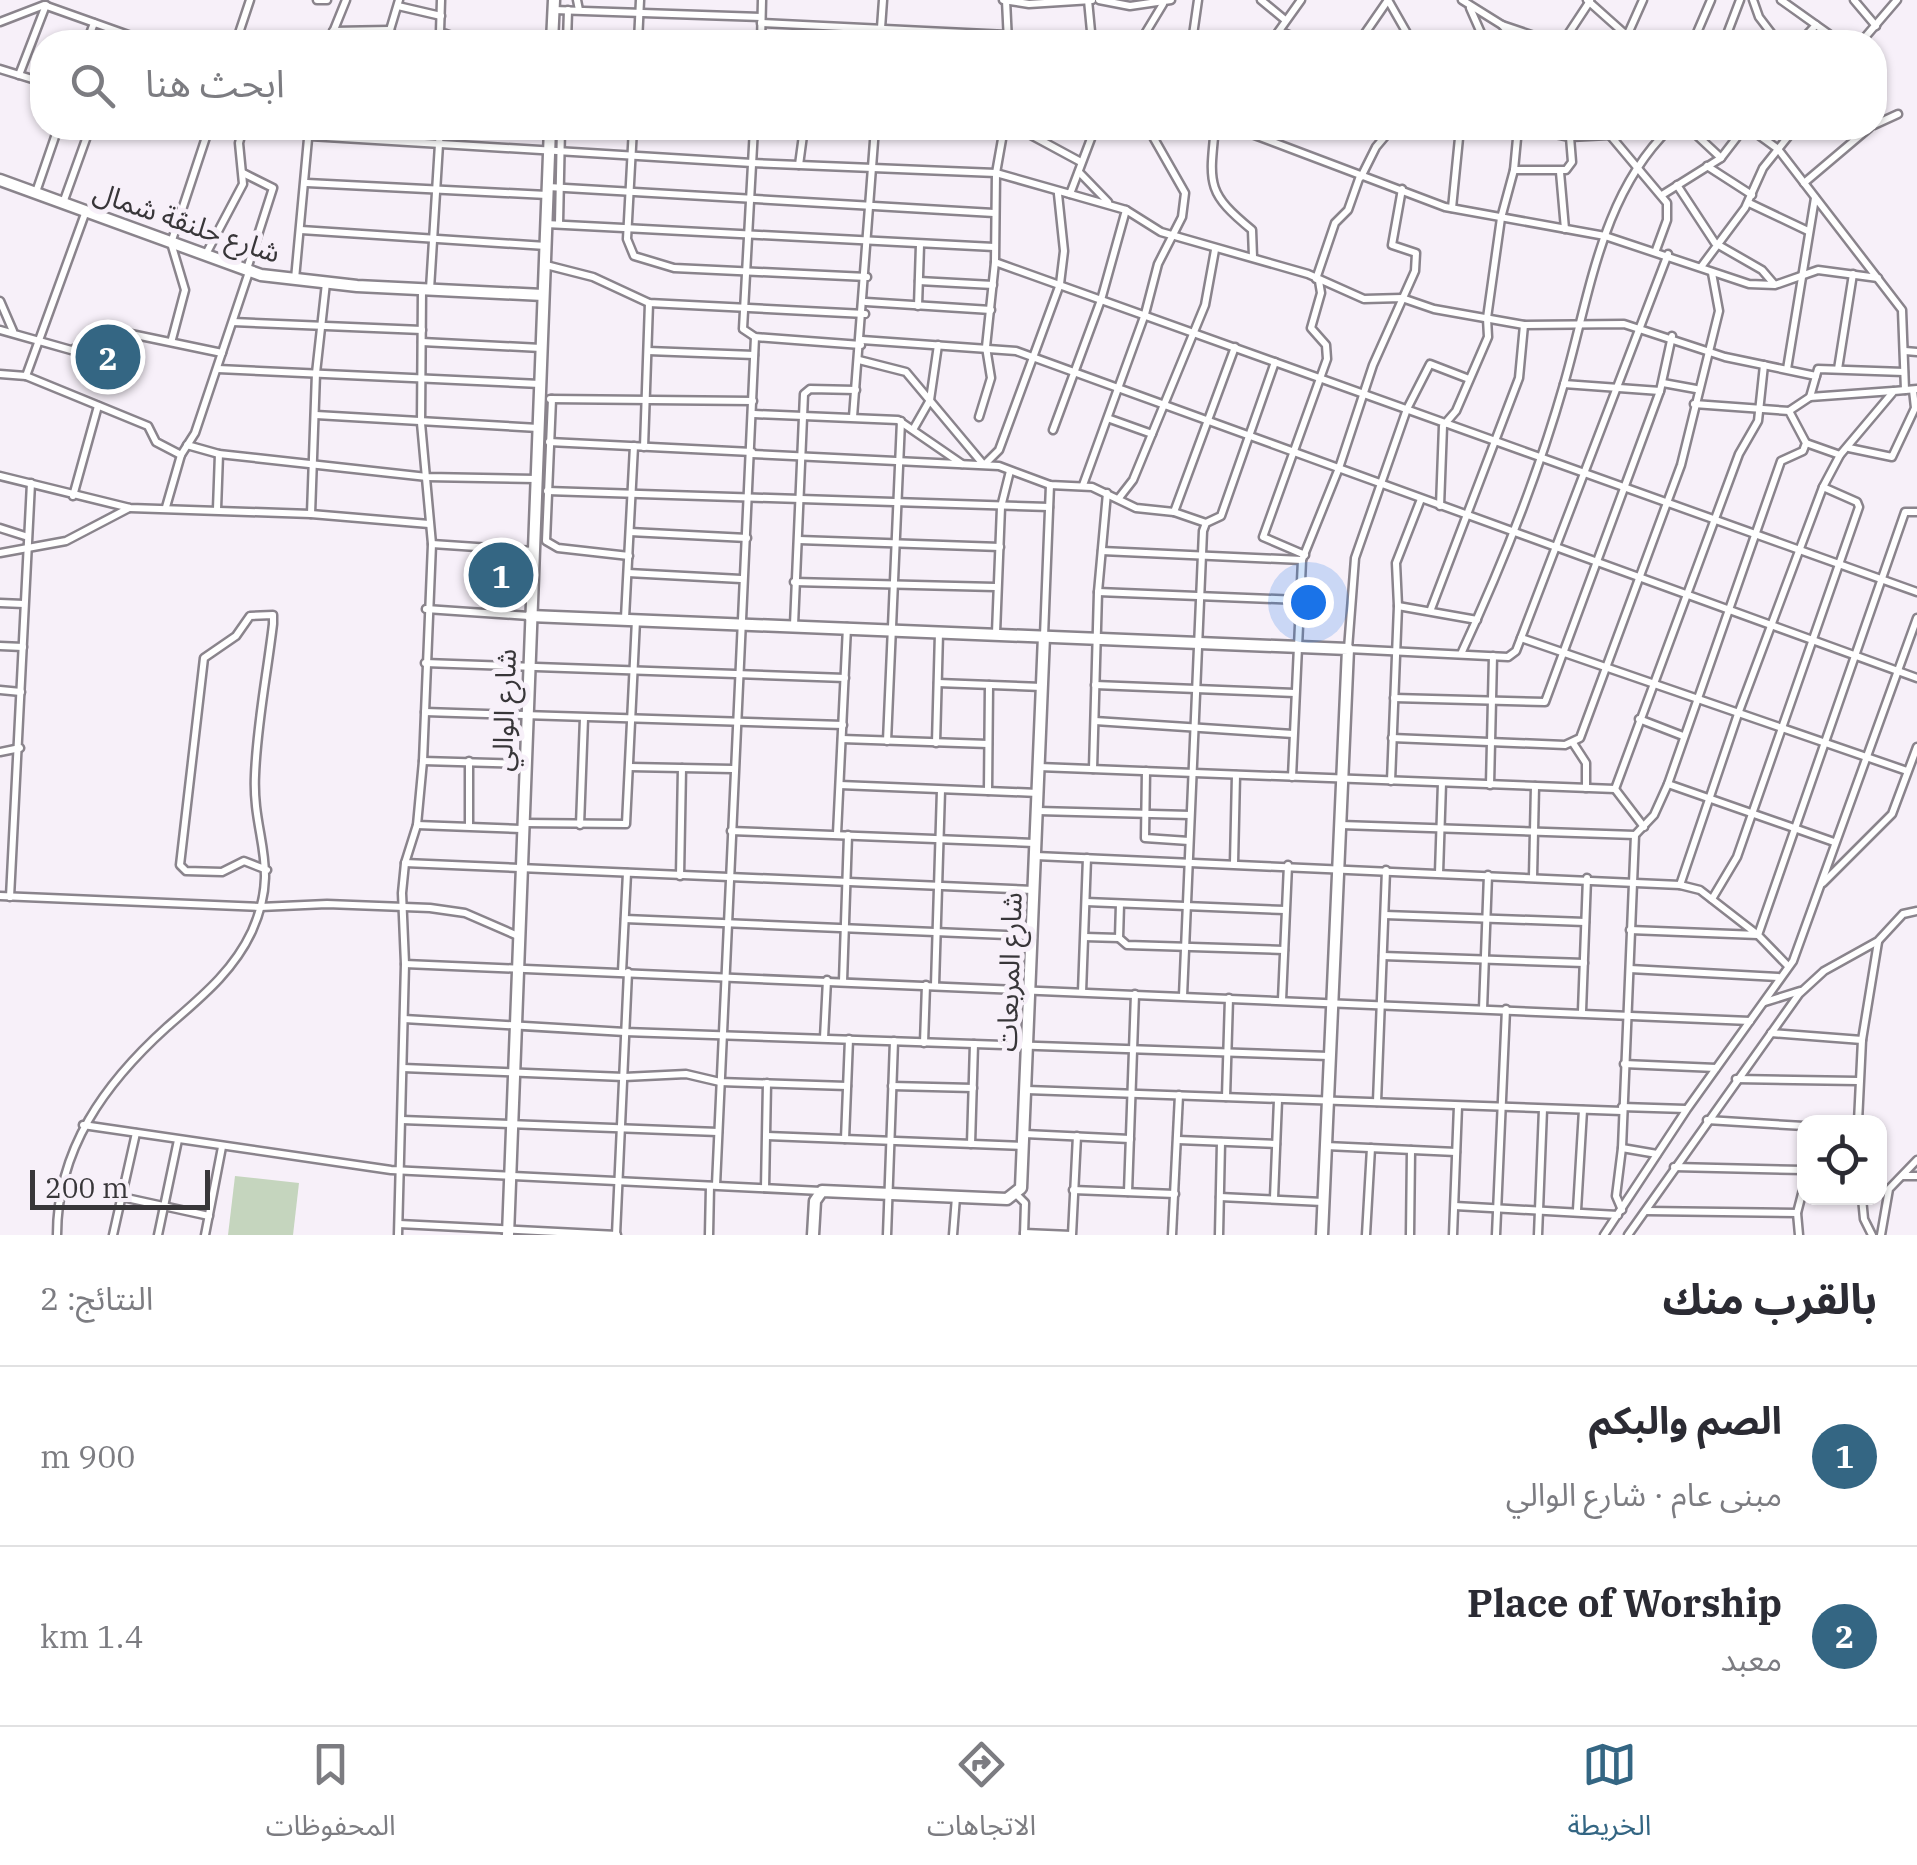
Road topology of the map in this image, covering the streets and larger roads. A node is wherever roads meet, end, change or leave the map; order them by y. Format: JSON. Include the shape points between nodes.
{"nodes":[{"id":1,"x":250,"y":0,"type":"edge"},
{"id":2,"x":316,"y":0,"type":"edge"},
{"id":3,"x":327,"y":0,"type":"edge"},
{"id":4,"x":346,"y":0,"type":"edge"},
{"id":5,"x":440,"y":0,"type":"edge"},
{"id":6,"x":577,"y":0,"type":"edge"},
{"id":7,"x":640,"y":0,"type":"edge"},
{"id":8,"x":762,"y":0,"type":"edge"},
{"id":9,"x":882,"y":0,"type":"edge"},
{"id":10,"x":1005,"y":0,"type":"edge"},
{"id":11,"x":1092,"y":0,"type":"edge"},
{"id":12,"x":1198,"y":0,"type":"edge"},
{"id":13,"x":1261,"y":0,"type":"edge"},
{"id":14,"x":1301,"y":0,"type":"edge"},
{"id":15,"x":1388,"y":0,"type":"edge"},
{"id":16,"x":1462,"y":0,"type":"edge"},
{"id":17,"x":1643,"y":0,"type":"edge"},
{"id":18,"x":1710,"y":0,"type":"edge"},
{"id":19,"x":1740,"y":0,"type":"edge"},
{"id":20,"x":1753,"y":0,"type":"edge"},
{"id":21,"x":1781,"y":0,"type":"edge"},
{"id":22,"x":1854,"y":0,"type":"edge"},
{"id":23,"x":1897,"y":0,"type":"edge"},
{"id":24,"x":1589,"y":1,"type":"edge"},
{"id":25,"x":1168,"y":2,"type":"edge"},
{"id":26,"x":399,"y":3,"type":"edge"},
{"id":27,"x":554,"y":5,"type":"edge"},
{"id":28,"x":46,"y":6,"type":"junction"},
{"id":29,"x":1469,"y":7,"type":"junction"},
{"id":30,"x":568,"y":10,"type":"junction"},
{"id":31,"x":579,"y":10,"type":"junction"},
{"id":32,"x":639,"y":14,"type":"junction"},
{"id":33,"x":441,"y":16,"type":"junction"},
{"id":34,"x":1284,"y":19,"type":"junction"},
{"id":35,"x":761,"y":20,"type":"junction"},
{"id":36,"x":0,"y":22,"type":"edge"},
{"id":37,"x":94,"y":23,"type":"junction"},
{"id":38,"x":1502,"y":25,"type":"junction"},
{"id":39,"x":1816,"y":25,"type":"junction"},
{"id":40,"x":1876,"y":26,"type":"junction"},
{"id":41,"x":881,"y":28,"type":"junction"},
{"id":42,"x":37,"y":30,"type":"edge"},
{"id":43,"x":91,"y":30,"type":"edge"},
{"id":44,"x":107,"y":30,"type":"edge"},
{"id":45,"x":240,"y":30,"type":"edge"},
{"id":46,"x":334,"y":30,"type":"edge"},
{"id":47,"x":390,"y":30,"type":"edge"},
{"id":48,"x":440,"y":30,"type":"edge"},
{"id":49,"x":553,"y":30,"type":"edge"},
{"id":50,"x":567,"y":30,"type":"edge"},
{"id":51,"x":638,"y":30,"type":"edge"},
{"id":52,"x":761,"y":30,"type":"edge"},
{"id":53,"x":904,"y":30,"type":"edge"},
{"id":54,"x":1007,"y":30,"type":"edge"},
{"id":55,"x":1092,"y":30,"type":"edge"},
{"id":56,"x":1148,"y":30,"type":"edge"},
{"id":57,"x":1194,"y":30,"type":"edge"},
{"id":58,"x":1281,"y":30,"type":"edge"},
{"id":59,"x":1367,"y":30,"type":"edge"},
{"id":60,"x":1405,"y":30,"type":"edge"},
{"id":61,"x":1480,"y":30,"type":"edge"},
{"id":62,"x":1506,"y":30,"type":"edge"},
{"id":63,"x":1517,"y":30,"type":"edge"},
{"id":64,"x":1571,"y":30,"type":"edge"},
{"id":65,"x":1620,"y":30,"type":"edge"},
{"id":66,"x":1630,"y":30,"type":"edge"},
{"id":67,"x":1698,"y":30,"type":"edge"},
{"id":68,"x":1729,"y":30,"type":"edge"},
{"id":69,"x":1769,"y":30,"type":"edge"},
{"id":70,"x":1811,"y":30,"type":"edge"},
{"id":71,"x":1823,"y":30,"type":"edge"},
{"id":72,"x":1872,"y":30,"type":"edge"},
{"id":73,"x":30,"y":47,"type":"edge"},
{"id":74,"x":0,"y":69,"type":"edge"},
{"id":75,"x":19,"y":75,"type":"junction"},
{"id":76,"x":30,"y":78,"type":"edge"},
{"id":77,"x":1898,"y":114,"type":"dead end"},
{"id":78,"x":1887,"y":119,"type":"edge"},
{"id":79,"x":54,"y":140,"type":"edge"},
{"id":80,"x":86,"y":140,"type":"edge"},
{"id":81,"x":205,"y":140,"type":"edge"},
{"id":82,"x":241,"y":140,"type":"edge"},
{"id":83,"x":310,"y":140,"type":"edge"},
{"id":84,"x":397,"y":140,"type":"edge"},
{"id":85,"x":440,"y":140,"type":"edge"},
{"id":86,"x":552,"y":140,"type":"edge"},
{"id":87,"x":557,"y":140,"type":"edge"},
{"id":88,"x":632,"y":140,"type":"edge"},
{"id":89,"x":753,"y":140,"type":"edge"},
{"id":90,"x":802,"y":140,"type":"edge"},
{"id":91,"x":874,"y":140,"type":"edge"},
{"id":92,"x":1002,"y":140,"type":"edge"},
{"id":93,"x":1040,"y":140,"type":"edge"},
{"id":94,"x":1089,"y":140,"type":"edge"},
{"id":95,"x":1155,"y":140,"type":"edge"},
{"id":96,"x":1214,"y":140,"type":"edge"},
{"id":97,"x":1273,"y":140,"type":"edge"},
{"id":98,"x":1381,"y":140,"type":"edge"},
{"id":99,"x":1459,"y":140,"type":"edge"},
{"id":100,"x":1517,"y":140,"type":"edge"},
{"id":101,"x":1570,"y":140,"type":"edge"},
{"id":102,"x":1614,"y":140,"type":"edge"},
{"id":103,"x":1659,"y":140,"type":"edge"},
{"id":104,"x":1701,"y":140,"type":"edge"},
{"id":105,"x":1736,"y":140,"type":"edge"},
{"id":106,"x":1765,"y":140,"type":"edge"},
{"id":107,"x":1785,"y":140,"type":"edge"},
{"id":108,"x":1855,"y":140,"type":"edge"},
{"id":109,"x":440,"y":144,"type":"junction"},
{"id":110,"x":1778,"y":148,"type":"junction"},
{"id":111,"x":554,"y":151,"type":"junction"},
{"id":112,"x":631,"y":155,"type":"junction"},
{"id":113,"x":1720,"y":158,"type":"junction"},
{"id":114,"x":1079,"y":161,"type":"junction"},
{"id":115,"x":752,"y":164,"type":"junction"},
{"id":116,"x":799,"y":165,"type":"junction"},
{"id":117,"x":1635,"y":166,"type":"junction"},
{"id":118,"x":1707,"y":166,"type":"junction"},
{"id":119,"x":873,"y":168,"type":"junction"},
{"id":120,"x":1514,"y":170,"type":"junction"},
{"id":121,"x":1078,"y":171,"type":"junction"},
{"id":122,"x":1560,"y":172,"type":"junction"},
{"id":123,"x":243,"y":173,"type":"junction"},
{"id":124,"x":996,"y":173,"type":"junction"},
{"id":125,"x":1360,"y":176,"type":"junction"},
{"id":126,"x":0,"y":180,"type":"edge"},
{"id":127,"x":307,"y":183,"type":"junction"},
{"id":128,"x":1804,"y":183,"type":"junction"},
{"id":129,"x":1677,"y":185,"type":"junction"},
{"id":130,"x":436,"y":189,"type":"junction"},
{"id":131,"x":1402,"y":189,"type":"junction"},
{"id":132,"x":552,"y":190,"type":"junction"},
{"id":133,"x":36,"y":193,"type":"junction"},
{"id":134,"x":629,"y":194,"type":"junction"},
{"id":135,"x":1058,"y":194,"type":"junction"},
{"id":136,"x":1070,"y":194,"type":"junction"},
{"id":137,"x":1662,"y":195,"type":"junction"},
{"id":138,"x":1815,"y":196,"type":"junction"},
{"id":139,"x":1750,"y":199,"type":"junction"},
{"id":140,"x":749,"y":200,"type":"junction"},
{"id":141,"x":63,"y":203,"type":"junction"},
{"id":142,"x":1109,"y":203,"type":"junction"},
{"id":143,"x":871,"y":206,"type":"junction"},
{"id":144,"x":1452,"y":208,"type":"junction"},
{"id":145,"x":1126,"y":210,"type":"junction"},
{"id":146,"x":86,"y":211,"type":"junction"},
{"id":147,"x":994,"y":213,"type":"junction"},
{"id":148,"x":1501,"y":218,"type":"junction"},
{"id":149,"x":559,"y":223,"type":"junction"},
{"id":150,"x":546,"y":224,"type":"junction"},
{"id":151,"x":627,"y":228,"type":"junction"},
{"id":152,"x":1565,"y":229,"type":"junction"},
{"id":153,"x":301,"y":230,"type":"junction"},
{"id":154,"x":1808,"y":231,"type":"junction"},
{"id":155,"x":1174,"y":233,"type":"junction"},
{"id":156,"x":747,"y":235,"type":"junction"},
{"id":157,"x":1605,"y":236,"type":"junction"},
{"id":158,"x":433,"y":240,"type":"junction"},
{"id":159,"x":869,"y":242,"type":"junction"},
{"id":160,"x":171,"y":243,"type":"junction"},
{"id":161,"x":1715,"y":243,"type":"junction"},
{"id":162,"x":920,"y":245,"type":"junction"},
{"id":163,"x":546,"y":246,"type":"junction"},
{"id":164,"x":994,"y":247,"type":"junction"},
{"id":165,"x":1216,"y":250,"type":"junction"},
{"id":166,"x":1656,"y":250,"type":"junction"},
{"id":167,"x":1668,"y":254,"type":"junction"},
{"id":168,"x":205,"y":255,"type":"junction"},
{"id":169,"x":1253,"y":257,"type":"junction"},
{"id":170,"x":995,"y":262,"type":"junction"},
{"id":171,"x":544,"y":265,"type":"junction"},
{"id":172,"x":1700,"y":267,"type":"junction"},
{"id":173,"x":744,"y":271,"type":"junction"},
{"id":174,"x":248,"y":272,"type":"junction"},
{"id":175,"x":1712,"y":273,"type":"junction"},
{"id":176,"x":1853,"y":274,"type":"junction"},
{"id":177,"x":1800,"y":276,"type":"junction"},
{"id":178,"x":867,"y":277,"type":"junction"},
{"id":179,"x":1878,"y":278,"type":"junction"},
{"id":180,"x":295,"y":280,"type":"junction"},
{"id":181,"x":918,"y":280,"type":"junction"},
{"id":182,"x":1318,"y":280,"type":"junction"},
{"id":183,"x":326,"y":283,"type":"junction"},
{"id":184,"x":993,"y":284,"type":"junction"},
{"id":185,"x":1060,"y":284,"type":"junction"},
{"id":186,"x":1775,"y":285,"type":"junction"},
{"id":187,"x":426,"y":289,"type":"junction"},
{"id":188,"x":543,"y":296,"type":"junction"},
{"id":189,"x":1402,"y":298,"type":"junction"},
{"id":190,"x":1101,"y":300,"type":"junction"},
{"id":191,"x":0,"y":301,"type":"edge"},
{"id":192,"x":649,"y":302,"type":"junction"},
{"id":193,"x":866,"y":302,"type":"junction"},
{"id":194,"x":918,"y":306,"type":"junction"},
{"id":195,"x":742,"y":308,"type":"junction"},
{"id":196,"x":991,"y":310,"type":"junction"},
{"id":197,"x":864,"y":314,"type":"junction"},
{"id":198,"x":1146,"y":314,"type":"junction"},
{"id":199,"x":1487,"y":318,"type":"junction"},
{"id":200,"x":233,"y":322,"type":"junction"},
{"id":201,"x":1584,"y":322,"type":"junction"},
{"id":202,"x":1524,"y":324,"type":"junction"},
{"id":203,"x":1638,"y":327,"type":"junction"},
{"id":204,"x":322,"y":329,"type":"junction"},
{"id":205,"x":0,"y":330,"type":"edge"},
{"id":206,"x":422,"y":330,"type":"junction"},
{"id":207,"x":1192,"y":330,"type":"junction"},
{"id":208,"x":13,"y":332,"type":"junction"},
{"id":209,"x":1672,"y":336,"type":"junction"},
{"id":210,"x":755,"y":337,"type":"junction"},
{"id":211,"x":172,"y":339,"type":"junction"},
{"id":212,"x":422,"y":342,"type":"junction"},
{"id":213,"x":861,"y":342,"type":"junction"},
{"id":214,"x":40,"y":344,"type":"junction"},
{"id":215,"x":938,"y":345,"type":"junction"},
{"id":216,"x":1235,"y":346,"type":"junction"},
{"id":217,"x":541,"y":348,"type":"junction"},
{"id":218,"x":986,"y":348,"type":"junction"},
{"id":219,"x":648,"y":350,"type":"junction"},
{"id":220,"x":1706,"y":351,"type":"junction"},
{"id":221,"x":1905,"y":351,"type":"junction"},
{"id":222,"x":1917,"y":352,"type":"edge"},
{"id":223,"x":222,"y":353,"type":"junction"},
{"id":224,"x":754,"y":354,"type":"junction"},
{"id":225,"x":1032,"y":356,"type":"junction"},
{"id":226,"x":859,"y":360,"type":"junction"},
{"id":227,"x":1275,"y":362,"type":"junction"},
{"id":228,"x":1764,"y":365,"type":"junction"},
{"id":229,"x":1787,"y":368,"type":"junction"},
{"id":230,"x":218,"y":369,"type":"junction"},
{"id":231,"x":1838,"y":369,"type":"junction"},
{"id":232,"x":1904,"y":372,"type":"junction"},
{"id":233,"x":316,"y":373,"type":"junction"},
{"id":234,"x":0,"y":374,"type":"edge"},
{"id":235,"x":1074,"y":374,"type":"junction"},
{"id":236,"x":26,"y":376,"type":"junction"},
{"id":237,"x":421,"y":376,"type":"junction"},
{"id":238,"x":1816,"y":376,"type":"junction"},
{"id":239,"x":1470,"y":380,"type":"junction"},
{"id":240,"x":1321,"y":381,"type":"junction"},
{"id":241,"x":540,"y":384,"type":"junction"},
{"id":242,"x":1564,"y":384,"type":"junction"},
{"id":243,"x":1615,"y":386,"type":"junction"},
{"id":244,"x":1662,"y":387,"type":"junction"},
{"id":245,"x":1696,"y":389,"type":"junction"},
{"id":246,"x":1912,"y":389,"type":"edge"},
{"id":247,"x":856,"y":390,"type":"junction"},
{"id":248,"x":1894,"y":391,"type":"junction"},
{"id":249,"x":1118,"y":392,"type":"junction"},
{"id":250,"x":1363,"y":394,"type":"junction"},
{"id":251,"x":646,"y":397,"type":"junction"},
{"id":252,"x":1810,"y":397,"type":"junction"},
{"id":253,"x":545,"y":399,"type":"junction"},
{"id":254,"x":930,"y":400,"type":"junction"},
{"id":255,"x":753,"y":401,"type":"junction"},
{"id":256,"x":1694,"y":404,"type":"junction"},
{"id":257,"x":98,"y":406,"type":"junction"},
{"id":258,"x":1164,"y":408,"type":"junction"},
{"id":259,"x":1407,"y":409,"type":"junction"},
{"id":260,"x":1789,"y":411,"type":"junction"},
{"id":261,"x":1760,"y":412,"type":"junction"},
{"id":262,"x":316,"y":414,"type":"junction"},
{"id":263,"x":754,"y":414,"type":"junction"},
{"id":264,"x":803,"y":417,"type":"junction"},
{"id":265,"x":854,"y":417,"type":"junction"},
{"id":266,"x":979,"y":417,"type":"dead end"},
{"id":267,"x":1110,"y":419,"type":"junction"},
{"id":268,"x":901,"y":421,"type":"junction"},
{"id":269,"x":1448,"y":421,"type":"junction"},
{"id":270,"x":421,"y":423,"type":"junction"},
{"id":271,"x":1208,"y":423,"type":"junction"},
{"id":272,"x":538,"y":428,"type":"junction"},
{"id":273,"x":914,"y":428,"type":"junction"},
{"id":274,"x":1053,"y":430,"type":"dead end"},
{"id":275,"x":1152,"y":434,"type":"junction"},
{"id":276,"x":1250,"y":438,"type":"junction"},
{"id":277,"x":1493,"y":438,"type":"junction"},
{"id":278,"x":549,"y":442,"type":"junction"},
{"id":279,"x":1806,"y":443,"type":"junction"},
{"id":280,"x":187,"y":445,"type":"junction"},
{"id":281,"x":634,"y":446,"type":"junction"},
{"id":282,"x":644,"y":447,"type":"junction"},
{"id":283,"x":1848,"y":447,"type":"junction"},
{"id":284,"x":752,"y":453,"type":"junction"},
{"id":285,"x":1294,"y":453,"type":"junction"},
{"id":286,"x":219,"y":454,"type":"junction"},
{"id":287,"x":180,"y":455,"type":"junction"},
{"id":288,"x":1840,"y":455,"type":"junction"},
{"id":289,"x":801,"y":457,"type":"junction"},
{"id":290,"x":1538,"y":458,"type":"junction"},
{"id":291,"x":315,"y":462,"type":"junction"},
{"id":292,"x":900,"y":462,"type":"junction"},
{"id":293,"x":963,"y":464,"type":"junction"},
{"id":294,"x":984,"y":465,"type":"junction"},
{"id":295,"x":1339,"y":468,"type":"junction"},
{"id":296,"x":1010,"y":470,"type":"junction"},
{"id":297,"x":1581,"y":473,"type":"junction"},
{"id":298,"x":0,"y":476,"type":"edge"},
{"id":299,"x":427,"y":477,"type":"junction"},
{"id":300,"x":536,"y":478,"type":"junction"},
{"id":301,"x":31,"y":483,"type":"junction"},
{"id":302,"x":1050,"y":484,"type":"junction"},
{"id":303,"x":1083,"y":485,"type":"junction"},
{"id":304,"x":1380,"y":485,"type":"junction"},
{"id":305,"x":1822,"y":487,"type":"junction"},
{"id":306,"x":1626,"y":488,"type":"junction"},
{"id":307,"x":547,"y":491,"type":"junction"},
{"id":308,"x":1107,"y":493,"type":"junction"},
{"id":309,"x":632,"y":494,"type":"junction"},
{"id":310,"x":72,"y":496,"type":"junction"},
{"id":311,"x":749,"y":496,"type":"junction"},
{"id":312,"x":1119,"y":498,"type":"junction"},
{"id":313,"x":801,"y":499,"type":"junction"},
{"id":314,"x":1421,"y":499,"type":"junction"},
{"id":315,"x":1667,"y":502,"type":"junction"},
{"id":316,"x":900,"y":503,"type":"junction"},
{"id":317,"x":1001,"y":506,"type":"junction"},
{"id":318,"x":1440,"y":506,"type":"junction"},
{"id":319,"x":166,"y":507,"type":"junction"},
{"id":320,"x":1049,"y":507,"type":"junction"},
{"id":321,"x":130,"y":508,"type":"junction"},
{"id":322,"x":217,"y":509,"type":"junction"},
{"id":323,"x":1174,"y":512,"type":"junction"},
{"id":324,"x":1917,"y":512,"type":"edge"},
{"id":325,"x":311,"y":514,"type":"junction"},
{"id":326,"x":1465,"y":516,"type":"junction"},
{"id":327,"x":1714,"y":519,"type":"junction"},
{"id":328,"x":1206,"y":523,"type":"junction"},
{"id":329,"x":429,"y":524,"type":"junction"},
{"id":330,"x":0,"y":528,"type":"edge"},
{"id":331,"x":630,"y":532,"type":"junction"},
{"id":332,"x":1510,"y":532,"type":"junction"},
{"id":333,"x":1755,"y":534,"type":"junction"},
{"id":334,"x":25,"y":536,"type":"junction"},
{"id":335,"x":747,"y":538,"type":"junction"},
{"id":336,"x":799,"y":540,"type":"junction"},
{"id":337,"x":432,"y":544,"type":"junction"},
{"id":338,"x":898,"y":545,"type":"junction"},
{"id":339,"x":1000,"y":547,"type":"junction"},
{"id":340,"x":1799,"y":548,"type":"junction"},
{"id":341,"x":1554,"y":549,"type":"junction"},
{"id":342,"x":26,"y":550,"type":"junction"},
{"id":343,"x":534,"y":551,"type":"junction"},
{"id":344,"x":1102,"y":551,"type":"junction"},
{"id":345,"x":0,"y":554,"type":"edge"},
{"id":346,"x":629,"y":556,"type":"junction"},
{"id":347,"x":1202,"y":557,"type":"junction"},
{"id":348,"x":1303,"y":557,"type":"junction"},
{"id":349,"x":1595,"y":564,"type":"junction"},
{"id":350,"x":1839,"y":564,"type":"junction"},
{"id":351,"x":628,"y":573,"type":"junction"},
{"id":352,"x":741,"y":579,"type":"junction"},
{"id":353,"x":1640,"y":579,"type":"junction"},
{"id":354,"x":1882,"y":580,"type":"junction"},
{"id":355,"x":794,"y":582,"type":"junction"},
{"id":356,"x":894,"y":584,"type":"junction"},
{"id":357,"x":995,"y":587,"type":"junction"},
{"id":358,"x":1098,"y":592,"type":"junction"},
{"id":359,"x":1917,"y":592,"type":"edge"},
{"id":360,"x":1684,"y":594,"type":"junction"},
{"id":361,"x":1198,"y":596,"type":"junction"},
{"id":362,"x":1300,"y":600,"type":"junction"},
{"id":363,"x":0,"y":603,"type":"edge"},
{"id":364,"x":24,"y":604,"type":"junction"},
{"id":365,"x":1398,"y":606,"type":"junction"},
{"id":366,"x":426,"y":609,"type":"junction"},
{"id":367,"x":1432,"y":609,"type":"junction"},
{"id":368,"x":1727,"y":609,"type":"junction"},
{"id":369,"x":530,"y":616,"type":"junction"},
{"id":370,"x":1917,"y":618,"type":"edge"},
{"id":371,"x":631,"y":619,"type":"junction"},
{"id":372,"x":1477,"y":620,"type":"junction"},
{"id":373,"x":739,"y":623,"type":"junction"},
{"id":374,"x":794,"y":625,"type":"junction"},
{"id":375,"x":1772,"y":625,"type":"junction"},
{"id":376,"x":847,"y":627,"type":"junction"},
{"id":377,"x":893,"y":629,"type":"junction"},
{"id":378,"x":939,"y":631,"type":"junction"},
{"id":379,"x":996,"y":633,"type":"junction"},
{"id":380,"x":1044,"y":636,"type":"junction"},
{"id":381,"x":1520,"y":638,"type":"junction"},
{"id":382,"x":1096,"y":639,"type":"junction"},
{"id":383,"x":1812,"y":639,"type":"junction"},
{"id":384,"x":1198,"y":643,"type":"junction"},
{"id":385,"x":0,"y":646,"type":"edge"},
{"id":386,"x":23,"y":647,"type":"junction"},
{"id":387,"x":1296,"y":649,"type":"junction"},
{"id":388,"x":1348,"y":649,"type":"junction"},
{"id":389,"x":1396,"y":651,"type":"junction"},
{"id":390,"x":1565,"y":653,"type":"junction"},
{"id":391,"x":1462,"y":654,"type":"junction"},
{"id":392,"x":1494,"y":656,"type":"junction"},
{"id":393,"x":1852,"y":656,"type":"junction"},
{"id":394,"x":425,"y":663,"type":"junction"},
{"id":395,"x":1607,"y":667,"type":"junction"},
{"id":396,"x":529,"y":668,"type":"junction"},
{"id":397,"x":635,"y":670,"type":"junction"},
{"id":398,"x":1896,"y":671,"type":"junction"},
{"id":399,"x":737,"y":675,"type":"junction"},
{"id":400,"x":845,"y":678,"type":"junction"},
{"id":401,"x":1917,"y":678,"type":"edge"},
{"id":402,"x":938,"y":683,"type":"junction"},
{"id":403,"x":1095,"y":685,"type":"junction"},
{"id":404,"x":1651,"y":685,"type":"junction"},
{"id":405,"x":989,"y":686,"type":"junction"},
{"id":406,"x":1042,"y":687,"type":"junction"},
{"id":407,"x":1196,"y":688,"type":"junction"},
{"id":408,"x":0,"y":690,"type":"edge"},
{"id":409,"x":22,"y":692,"type":"junction"},
{"id":410,"x":1295,"y":692,"type":"junction"},
{"id":411,"x":1394,"y":698,"type":"junction"},
{"id":412,"x":1694,"y":700,"type":"junction"},
{"id":413,"x":1492,"y":701,"type":"junction"},
{"id":414,"x":425,"y":712,"type":"junction"},
{"id":415,"x":1738,"y":714,"type":"junction"},
{"id":416,"x":526,"y":716,"type":"junction"},
{"id":417,"x":584,"y":718,"type":"junction"},
{"id":418,"x":1639,"y":718,"type":"junction"},
{"id":419,"x":632,"y":719,"type":"junction"},
{"id":420,"x":1095,"y":721,"type":"junction"},
{"id":421,"x":735,"y":723,"type":"junction"},
{"id":422,"x":842,"y":725,"type":"junction"},
{"id":423,"x":1781,"y":727,"type":"junction"},
{"id":424,"x":1194,"y":728,"type":"junction"},
{"id":425,"x":1294,"y":734,"type":"junction"},
{"id":426,"x":1683,"y":736,"type":"junction"},
{"id":427,"x":1392,"y":738,"type":"junction"},
{"id":428,"x":842,"y":740,"type":"junction"},
{"id":429,"x":887,"y":741,"type":"junction"},
{"id":430,"x":1823,"y":742,"type":"junction"},
{"id":431,"x":936,"y":743,"type":"junction"},
{"id":432,"x":1490,"y":743,"type":"junction"},
{"id":433,"x":1573,"y":743,"type":"junction"},
{"id":434,"x":988,"y":744,"type":"junction"},
{"id":435,"x":1917,"y":747,"type":"edge"},
{"id":436,"x":20,"y":748,"type":"junction"},
{"id":437,"x":0,"y":752,"type":"edge"},
{"id":438,"x":1867,"y":758,"type":"junction"},
{"id":439,"x":470,"y":761,"type":"junction"},
{"id":440,"x":423,"y":762,"type":"junction"},
{"id":441,"x":524,"y":764,"type":"junction"},
{"id":442,"x":630,"y":767,"type":"junction"},
{"id":443,"x":1040,"y":767,"type":"junction"},
{"id":444,"x":682,"y":768,"type":"junction"},
{"id":445,"x":1093,"y":769,"type":"junction"},
{"id":446,"x":733,"y":770,"type":"junction"},
{"id":447,"x":1146,"y":771,"type":"junction"},
{"id":448,"x":1907,"y":771,"type":"junction"},
{"id":449,"x":1193,"y":773,"type":"junction"},
{"id":450,"x":1236,"y":775,"type":"junction"},
{"id":451,"x":1292,"y":777,"type":"junction"},
{"id":452,"x":1343,"y":779,"type":"junction"},
{"id":453,"x":1391,"y":781,"type":"junction"},
{"id":454,"x":1442,"y":783,"type":"junction"},
{"id":455,"x":1490,"y":784,"type":"junction"},
{"id":456,"x":1668,"y":784,"type":"junction"},
{"id":457,"x":840,"y":785,"type":"junction"},
{"id":458,"x":1535,"y":786,"type":"junction"},
{"id":459,"x":1586,"y":788,"type":"junction"},
{"id":460,"x":1615,"y":789,"type":"junction"},
{"id":461,"x":941,"y":790,"type":"junction"},
{"id":462,"x":988,"y":791,"type":"junction"},
{"id":463,"x":1038,"y":793,"type":"junction"},
{"id":464,"x":1709,"y":798,"type":"junction"},
{"id":465,"x":1038,"y":811,"type":"junction"},
{"id":466,"x":1754,"y":811,"type":"junction"},
{"id":467,"x":1144,"y":814,"type":"junction"},
{"id":468,"x":1190,"y":815,"type":"junction"},
{"id":469,"x":417,"y":825,"type":"junction"},
{"id":470,"x":469,"y":825,"type":"junction"},
{"id":471,"x":580,"y":825,"type":"junction"},
{"id":472,"x":1341,"y":825,"type":"junction"},
{"id":473,"x":521,"y":826,"type":"junction"},
{"id":474,"x":1441,"y":828,"type":"junction"},
{"id":475,"x":1644,"y":828,"type":"junction"},
{"id":476,"x":1794,"y":828,"type":"junction"},
{"id":477,"x":731,"y":831,"type":"junction"},
{"id":478,"x":1534,"y":832,"type":"junction"},
{"id":479,"x":838,"y":834,"type":"junction"},
{"id":480,"x":1636,"y":834,"type":"junction"},
{"id":481,"x":848,"y":835,"type":"junction"},
{"id":482,"x":939,"y":839,"type":"junction"},
{"id":483,"x":1189,"y":841,"type":"junction"},
{"id":484,"x":1834,"y":842,"type":"junction"},
{"id":485,"x":1036,"y":850,"type":"junction"},
{"id":486,"x":1087,"y":858,"type":"junction"},
{"id":487,"x":1188,"y":862,"type":"junction"},
{"id":488,"x":405,"y":863,"type":"junction"},
{"id":489,"x":1234,"y":863,"type":"junction"},
{"id":490,"x":1288,"y":865,"type":"junction"},
{"id":491,"x":520,"y":868,"type":"junction"},
{"id":492,"x":1338,"y":868,"type":"junction"},
{"id":493,"x":267,"y":870,"type":"junction"},
{"id":494,"x":1386,"y":870,"type":"junction"},
{"id":495,"x":1440,"y":872,"type":"junction"},
{"id":496,"x":626,"y":873,"type":"junction"},
{"id":497,"x":1488,"y":875,"type":"junction"},
{"id":498,"x":680,"y":876,"type":"junction"},
{"id":499,"x":729,"y":877,"type":"junction"},
{"id":500,"x":1533,"y":877,"type":"junction"},
{"id":501,"x":1587,"y":878,"type":"junction"},
{"id":502,"x":1632,"y":880,"type":"junction"},
{"id":503,"x":846,"y":882,"type":"junction"},
{"id":504,"x":1680,"y":884,"type":"junction"},
{"id":505,"x":938,"y":885,"type":"junction"},
{"id":506,"x":1820,"y":886,"type":"junction"},
{"id":507,"x":1035,"y":890,"type":"junction"},
{"id":508,"x":0,"y":896,"type":"edge"},
{"id":509,"x":10,"y":897,"type":"junction"},
{"id":510,"x":1712,"y":899,"type":"junction"},
{"id":511,"x":1086,"y":902,"type":"junction"},
{"id":512,"x":1120,"y":904,"type":"junction"},
{"id":513,"x":1186,"y":906,"type":"junction"},
{"id":514,"x":260,"y":907,"type":"junction"},
{"id":515,"x":403,"y":908,"type":"junction"},
{"id":516,"x":1285,"y":910,"type":"junction"},
{"id":517,"x":1917,"y":911,"type":"edge"},
{"id":518,"x":1385,"y":915,"type":"junction"},
{"id":519,"x":1486,"y":918,"type":"junction"},
{"id":520,"x":624,"y":919,"type":"junction"},
{"id":521,"x":1585,"y":922,"type":"junction"},
{"id":522,"x":727,"y":924,"type":"junction"},
{"id":523,"x":846,"y":929,"type":"junction"},
{"id":524,"x":1630,"y":930,"type":"junction"},
{"id":525,"x":937,"y":931,"type":"junction"},
{"id":526,"x":1758,"y":935,"type":"junction"},
{"id":527,"x":518,"y":936,"type":"junction"},
{"id":528,"x":1033,"y":936,"type":"junction"},
{"id":529,"x":1085,"y":938,"type":"junction"},
{"id":530,"x":1119,"y":938,"type":"junction"},
{"id":531,"x":1878,"y":940,"type":"junction"},
{"id":532,"x":1186,"y":946,"type":"junction"},
{"id":533,"x":1284,"y":950,"type":"junction"},
{"id":534,"x":1383,"y":956,"type":"junction"},
{"id":535,"x":1485,"y":960,"type":"junction"},
{"id":536,"x":1584,"y":963,"type":"junction"},
{"id":537,"x":405,"y":964,"type":"junction"},
{"id":538,"x":1788,"y":966,"type":"junction"},
{"id":539,"x":1630,"y":969,"type":"junction"},
{"id":540,"x":516,"y":970,"type":"junction"},
{"id":541,"x":625,"y":972,"type":"junction"},
{"id":542,"x":725,"y":976,"type":"junction"},
{"id":543,"x":1779,"y":977,"type":"junction"},
{"id":544,"x":827,"y":980,"type":"junction"},
{"id":545,"x":843,"y":981,"type":"junction"},
{"id":546,"x":926,"y":985,"type":"junction"},
{"id":547,"x":936,"y":985,"type":"junction"},
{"id":548,"x":1031,"y":990,"type":"junction"},
{"id":549,"x":1803,"y":990,"type":"junction"},
{"id":550,"x":1082,"y":992,"type":"junction"},
{"id":551,"x":1135,"y":994,"type":"junction"},
{"id":552,"x":1184,"y":996,"type":"junction"},
{"id":553,"x":1229,"y":998,"type":"junction"},
{"id":554,"x":1282,"y":1000,"type":"junction"},
{"id":555,"x":1333,"y":1002,"type":"junction"},
{"id":556,"x":1764,"y":1002,"type":"junction"},
{"id":557,"x":1382,"y":1004,"type":"junction"},
{"id":558,"x":1483,"y":1008,"type":"junction"},
{"id":559,"x":1506,"y":1009,"type":"junction"},
{"id":560,"x":1582,"y":1012,"type":"junction"},
{"id":561,"x":1625,"y":1016,"type":"junction"},
{"id":562,"x":404,"y":1018,"type":"junction"},
{"id":563,"x":514,"y":1022,"type":"junction"},
{"id":564,"x":1750,"y":1022,"type":"junction"},
{"id":565,"x":625,"y":1032,"type":"junction"},
{"id":566,"x":723,"y":1033,"type":"junction"},
{"id":567,"x":1770,"y":1033,"type":"junction"},
{"id":568,"x":824,"y":1038,"type":"junction"},
{"id":569,"x":849,"y":1039,"type":"junction"},
{"id":570,"x":1862,"y":1040,"type":"junction"},
{"id":571,"x":894,"y":1042,"type":"junction"},
{"id":572,"x":924,"y":1042,"type":"junction"},
{"id":573,"x":974,"y":1044,"type":"junction"},
{"id":574,"x":1029,"y":1045,"type":"junction"},
{"id":575,"x":1133,"y":1049,"type":"junction"},
{"id":576,"x":1227,"y":1051,"type":"junction"},
{"id":577,"x":1330,"y":1056,"type":"junction"},
{"id":578,"x":1624,"y":1064,"type":"junction"},
{"id":579,"x":402,"y":1068,"type":"junction"},
{"id":580,"x":1716,"y":1068,"type":"junction"},
{"id":581,"x":511,"y":1073,"type":"junction"},
{"id":582,"x":624,"y":1078,"type":"junction"},
{"id":583,"x":1735,"y":1079,"type":"junction"},
{"id":584,"x":1858,"y":1081,"type":"junction"},
{"id":585,"x":720,"y":1082,"type":"junction"},
{"id":586,"x":768,"y":1084,"type":"junction"},
{"id":587,"x":847,"y":1086,"type":"junction"},
{"id":588,"x":892,"y":1086,"type":"junction"},
{"id":589,"x":973,"y":1088,"type":"junction"},
{"id":590,"x":1027,"y":1090,"type":"junction"},
{"id":591,"x":1132,"y":1094,"type":"junction"},
{"id":592,"x":1179,"y":1096,"type":"junction"},
{"id":593,"x":1226,"y":1097,"type":"junction"},
{"id":594,"x":1278,"y":1100,"type":"junction"},
{"id":595,"x":1328,"y":1100,"type":"junction"},
{"id":596,"x":1377,"y":1102,"type":"junction"},
{"id":597,"x":1458,"y":1106,"type":"junction"},
{"id":598,"x":1502,"y":1108,"type":"junction"},
{"id":599,"x":1542,"y":1109,"type":"junction"},
{"id":600,"x":1622,"y":1109,"type":"junction"},
{"id":601,"x":1687,"y":1109,"type":"junction"},
{"id":602,"x":1583,"y":1110,"type":"junction"},
{"id":603,"x":1858,"y":1115,"type":"edge"},
{"id":604,"x":402,"y":1120,"type":"junction"},
{"id":605,"x":1706,"y":1120,"type":"junction"},
{"id":606,"x":83,"y":1124,"type":"junction"},
{"id":607,"x":510,"y":1126,"type":"junction"},
{"id":608,"x":1797,"y":1126,"type":"edge"},
{"id":609,"x":621,"y":1127,"type":"junction"},
{"id":610,"x":718,"y":1132,"type":"junction"},
{"id":611,"x":136,"y":1133,"type":"junction"},
{"id":612,"x":767,"y":1136,"type":"junction"},
{"id":613,"x":1077,"y":1136,"type":"junction"},
{"id":614,"x":845,"y":1139,"type":"junction"},
{"id":615,"x":1130,"y":1139,"type":"junction"},
{"id":616,"x":178,"y":1140,"type":"junction"},
{"id":617,"x":1025,"y":1140,"type":"junction"},
{"id":618,"x":1178,"y":1140,"type":"junction"},
{"id":619,"x":890,"y":1141,"type":"junction"},
{"id":620,"x":1221,"y":1142,"type":"junction"},
{"id":621,"x":971,"y":1144,"type":"junction"},
{"id":622,"x":1276,"y":1144,"type":"junction"},
{"id":623,"x":222,"y":1146,"type":"junction"},
{"id":624,"x":1326,"y":1146,"type":"junction"},
{"id":625,"x":1371,"y":1148,"type":"junction"},
{"id":626,"x":1622,"y":1148,"type":"junction"},
{"id":627,"x":1411,"y":1150,"type":"junction"},
{"id":628,"x":1456,"y":1152,"type":"junction"},
{"id":629,"x":1657,"y":1154,"type":"junction"},
{"id":630,"x":1917,"y":1160,"type":"edge"},
{"id":631,"x":1674,"y":1167,"type":"junction"},
{"id":632,"x":1797,"y":1170,"type":"edge"},
{"id":633,"x":401,"y":1171,"type":"junction"},
{"id":634,"x":1902,"y":1176,"type":"junction"},
{"id":635,"x":1917,"y":1176,"type":"edge"},
{"id":636,"x":509,"y":1177,"type":"junction"},
{"id":637,"x":618,"y":1180,"type":"junction"},
{"id":638,"x":713,"y":1186,"type":"junction"},
{"id":639,"x":764,"y":1188,"type":"junction"},
{"id":640,"x":1074,"y":1190,"type":"junction"},
{"id":641,"x":822,"y":1191,"type":"junction"},
{"id":642,"x":1128,"y":1192,"type":"junction"},
{"id":643,"x":888,"y":1194,"type":"junction"},
{"id":644,"x":1175,"y":1194,"type":"junction"},
{"id":645,"x":1017,"y":1195,"type":"junction"},
{"id":646,"x":122,"y":1196,"type":"junction"},
{"id":647,"x":956,"y":1197,"type":"junction"},
{"id":648,"x":1220,"y":1197,"type":"junction"},
{"id":649,"x":1274,"y":1198,"type":"junction"},
{"id":650,"x":1324,"y":1202,"type":"junction"},
{"id":651,"x":1799,"y":1205,"type":"edge"},
{"id":652,"x":1865,"y":1205,"type":"edge"},
{"id":653,"x":164,"y":1206,"type":"junction"},
{"id":654,"x":1454,"y":1206,"type":"junction"},
{"id":655,"x":1497,"y":1207,"type":"junction"},
{"id":656,"x":1540,"y":1209,"type":"junction"},
{"id":657,"x":1577,"y":1210,"type":"junction"},
{"id":658,"x":1620,"y":1212,"type":"junction"},
{"id":659,"x":1644,"y":1212,"type":"junction"},
{"id":660,"x":1797,"y":1214,"type":"junction"},
{"id":661,"x":208,"y":1216,"type":"junction"},
{"id":662,"x":399,"y":1224,"type":"junction"},
{"id":663,"x":508,"y":1232,"type":"edge"},
{"id":664,"x":1024,"y":1234,"type":"edge"},
{"id":665,"x":58,"y":1235,"type":"edge"},
{"id":666,"x":114,"y":1235,"type":"edge"},
{"id":667,"x":158,"y":1235,"type":"edge"},
{"id":668,"x":205,"y":1235,"type":"edge"},
{"id":669,"x":398,"y":1235,"type":"edge"},
{"id":670,"x":616,"y":1235,"type":"edge"},
{"id":671,"x":708,"y":1235,"type":"edge"},
{"id":672,"x":813,"y":1235,"type":"edge"},
{"id":673,"x":887,"y":1235,"type":"edge"},
{"id":674,"x":953,"y":1235,"type":"edge"},
{"id":675,"x":1072,"y":1235,"type":"edge"},
{"id":676,"x":1172,"y":1235,"type":"edge"},
{"id":677,"x":1219,"y":1235,"type":"edge"},
{"id":678,"x":1322,"y":1235,"type":"edge"},
{"id":679,"x":1366,"y":1235,"type":"edge"},
{"id":680,"x":1410,"y":1235,"type":"edge"},
{"id":681,"x":1453,"y":1235,"type":"edge"},
{"id":682,"x":1496,"y":1235,"type":"edge"},
{"id":683,"x":1538,"y":1235,"type":"edge"},
{"id":684,"x":1604,"y":1235,"type":"edge"},
{"id":685,"x":1628,"y":1235,"type":"edge"},
{"id":686,"x":1799,"y":1235,"type":"edge"},
{"id":687,"x":1876,"y":1235,"type":"edge"}],
"edges":[{"from":1,"to":45,"type":"street"},
{"from":2,"to":3,"type":"street"},
{"from":4,"to":46,"type":"street"},
{"from":5,"to":33,"type":"street"},
{"from":6,"to":31,"type":"street"},
{"from":7,"to":32,"type":"street"},
{"from":8,"to":35,"type":"street"},
{"from":9,"to":41,"type":"street"},
{"from":10,"to":11,"type":"street"},
{"from":10,"to":54,"type":"street"},
{"from":11,"to":25,"type":"street","via":[[1121,6]]},
{"from":11,"to":55,"type":"street"},
{"from":12,"to":57,"type":"street"},
{"from":13,"to":34,"type":"street"},
{"from":14,"to":34,"type":"street"},
{"from":15,"to":59,"type":"street"},
{"from":15,"to":60,"type":"street"},
{"from":16,"to":29,"type":"street"},
{"from":17,"to":66,"type":"street"},
{"from":18,"to":67,"type":"street"},
{"from":19,"to":68,"type":"street"},
{"from":20,"to":69,"type":"street"},
{"from":21,"to":39,"type":"street"},
{"from":22,"to":40,"type":"street"},
{"from":23,"to":40,"type":"street"},
{"from":24,"to":64,"type":"street"},
{"from":24,"to":65,"type":"street"},
{"from":25,"to":56,"type":"street"},
{"from":26,"to":33,"type":"street"},
{"from":26,"to":47,"type":"street"},
{"from":27,"to":30,"type":"street"},
{"from":27,"to":49,"type":"street"},
{"from":28,"to":36,"type":"street"},
{"from":28,"to":37,"type":"street"},
{"from":28,"to":42,"type":"street"},
{"from":29,"to":38,"type":"street"},
{"from":29,"to":61,"type":"street"},
{"from":30,"to":31,"type":"street"},
{"from":30,"to":50,"type":"street"},
{"from":31,"to":32,"type":"street"},
{"from":32,"to":35,"type":"street"},
{"from":32,"to":51,"type":"street"},
{"from":33,"to":48,"type":"street"},
{"from":34,"to":58,"type":"street"},
{"from":35,"to":41,"type":"street"},
{"from":35,"to":52,"type":"street"},
{"from":37,"to":43,"type":"street"},
{"from":37,"to":44,"type":"street"},
{"from":38,"to":62,"type":"street"},
{"from":38,"to":63,"type":"street"},
{"from":39,"to":70,"type":"street"},
{"from":39,"to":71,"type":"street"},
{"from":40,"to":72,"type":"street"},
{"from":41,"to":53,"type":"street"},
{"from":73,"to":75,"type":"street"},
{"from":74,"to":75,"type":"street"},
{"from":75,"to":76,"type":"street"},
{"from":77,"to":78,"type":"street"},
{"from":79,"to":133,"type":"street"},
{"from":80,"to":141,"type":"street"},
{"from":81,"to":160,"type":"street"},
{"from":82,"to":123,"type":"street"},
{"from":83,"to":127,"type":"street"},
{"from":84,"to":109,"type":"street"},
{"from":85,"to":109,"type":"street"},
{"from":86,"to":111,"type":"street","name":"شارع الوالي"},
{"from":87,"to":111,"type":"street"},
{"from":88,"to":112,"type":"street"},
{"from":89,"to":115,"type":"street"},
{"from":90,"to":116,"type":"street"},
{"from":91,"to":119,"type":"street"},
{"from":92,"to":124,"type":"street"},
{"from":93,"to":114,"type":"street"},
{"from":94,"to":114,"type":"street"},
{"from":95,"to":155,"type":"street","via":[[1185,193]]},
{"from":96,"to":169,"type":"street","via":[[1212,186],[1252,230]]},
{"from":97,"to":125,"type":"street"},
{"from":98,"to":125,"type":"street"},
{"from":99,"to":144,"type":"street"},
{"from":100,"to":120,"type":"street"},
{"from":101,"to":122,"type":"street","via":[[1572,162]]},
{"from":102,"to":117,"type":"street"},
{"from":103,"to":117,"type":"street"},
{"from":104,"to":113,"type":"street"},
{"from":105,"to":113,"type":"street"},
{"from":106,"to":110,"type":"street"},
{"from":107,"to":110,"type":"street"},
{"from":108,"to":128,"type":"street"},
{"from":109,"to":111,"type":"street"},
{"from":109,"to":130,"type":"street"},
{"from":110,"to":128,"type":"street"},
{"from":110,"to":139,"type":"street"},
{"from":111,"to":112,"type":"street"},
{"from":111,"to":132,"type":"street","name":"شارع الوالي"},
{"from":112,"to":115,"type":"street"},
{"from":112,"to":134,"type":"street"},
{"from":113,"to":118,"type":"street"},
{"from":114,"to":121,"type":"street"},
{"from":115,"to":116,"type":"street"},
{"from":115,"to":140,"type":"street"},
{"from":116,"to":119,"type":"street"},
{"from":117,"to":137,"type":"street"},
{"from":117,"to":157,"type":"street"},
{"from":118,"to":129,"type":"street"},
{"from":118,"to":139,"type":"street"},
{"from":119,"to":124,"type":"street"},
{"from":119,"to":143,"type":"street"},
{"from":120,"to":122,"type":"street"},
{"from":120,"to":148,"type":"street"},
{"from":121,"to":136,"type":"street"},
{"from":121,"to":142,"type":"street"},
{"from":122,"to":152,"type":"street"},
{"from":123,"to":168,"type":"street","via":[[240,194]]},
{"from":123,"to":174,"type":"street","via":[[273,188]]},
{"from":124,"to":135,"type":"street"},
{"from":124,"to":147,"type":"street"},
{"from":125,"to":131,"type":"street"},
{"from":125,"to":182,"type":"street","via":[[1348,210],[1335,223]]},
{"from":126,"to":133,"type":"street","name":"شارع حلنقة شمال"},
{"from":127,"to":130,"type":"street"},
{"from":127,"to":153,"type":"street"},
{"from":128,"to":138,"type":"street"},
{"from":129,"to":137,"type":"street"},
{"from":129,"to":161,"type":"street"},
{"from":130,"to":132,"type":"street"},
{"from":130,"to":158,"type":"street"},
{"from":131,"to":144,"type":"street"},
{"from":131,"to":189,"type":"street","via":[[1392,247],[1412,251],[1418,260]]},
{"from":132,"to":134,"type":"street"},
{"from":132,"to":149,"type":"street"},
{"from":132,"to":150,"type":"street","name":"شارع الوالي"},
{"from":133,"to":141,"type":"street","name":"شارع حلنقة شمال"},
{"from":134,"to":140,"type":"street"},
{"from":134,"to":151,"type":"street"},
{"from":135,"to":136,"type":"street"},
{"from":135,"to":185,"type":"street"},
{"from":136,"to":142,"type":"street"},
{"from":137,"to":166,"type":"street","via":[[1668,213]]},
{"from":138,"to":154,"type":"street"},
{"from":138,"to":179,"type":"street"},
{"from":139,"to":154,"type":"street"},
{"from":139,"to":161,"type":"street"},
{"from":140,"to":143,"type":"street"},
{"from":140,"to":156,"type":"street"},
{"from":141,"to":146,"type":"street","name":"شارع حلنقة شمال"},
{"from":142,"to":145,"type":"street"},
{"from":143,"to":147,"type":"street"},
{"from":143,"to":159,"type":"street"},
{"from":144,"to":148,"type":"street"},
{"from":145,"to":155,"type":"street"},
{"from":145,"to":190,"type":"street"},
{"from":146,"to":160,"type":"street","name":"شارع حلنقة شمال"},
{"from":146,"to":214,"type":"street"},
{"from":147,"to":164,"type":"street"},
{"from":148,"to":152,"type":"street"},
{"from":148,"to":199,"type":"street"},
{"from":149,"to":150,"type":"street"},
{"from":149,"to":151,"type":"street"},
{"from":150,"to":163,"type":"street","name":"شارع الوالي"},
{"from":151,"to":156,"type":"street"},
{"from":151,"to":173,"type":"street","via":[[629,248],[644,262]]},
{"from":152,"to":157,"type":"street"},
{"from":153,"to":158,"type":"street"},
{"from":153,"to":180,"type":"street"},
{"from":154,"to":177,"type":"street"},
{"from":155,"to":165,"type":"street"},
{"from":155,"to":198,"type":"street"},
{"from":156,"to":159,"type":"street"},
{"from":156,"to":173,"type":"street"},
{"from":157,"to":166,"type":"street"},
{"from":157,"to":201,"type":"street"},
{"from":158,"to":163,"type":"street"},
{"from":158,"to":187,"type":"street"},
{"from":159,"to":162,"type":"street"},
{"from":159,"to":178,"type":"street"},
{"from":160,"to":168,"type":"street","name":"شارع حلنقة شمال"},
{"from":160,"to":211,"type":"street","via":[[185,290]]},
{"from":161,"to":172,"type":"street"},
{"from":161,"to":186,"type":"street"},
{"from":162,"to":164,"type":"street"},
{"from":162,"to":181,"type":"street"},
{"from":163,"to":171,"type":"street","name":"شارع الوالي"},
{"from":164,"to":170,"type":"street"},
{"from":165,"to":169,"type":"street"},
{"from":165,"to":207,"type":"street","via":[[1208,296]]},
{"from":166,"to":167,"type":"street"},
{"from":167,"to":172,"type":"street"},
{"from":167,"to":203,"type":"street"},
{"from":168,"to":174,"type":"street","name":"شارع حلنقة شمال"},
{"from":169,"to":182,"type":"street"},
{"from":170,"to":184,"type":"street"},
{"from":170,"to":185,"type":"street"},
{"from":171,"to":188,"type":"street","name":"شارع الوالي"},
{"from":171,"to":192,"type":"street"},
{"from":172,"to":175,"type":"street"},
{"from":173,"to":178,"type":"street"},
{"from":173,"to":195,"type":"street"},
{"from":174,"to":180,"type":"street","name":"شارع حلنقة شمال"},
{"from":174,"to":200,"type":"street"},
{"from":175,"to":186,"type":"street"},
{"from":175,"to":220,"type":"street","via":[[1719,311]]},
{"from":176,"to":177,"type":"street","via":[[1818,270]]},
{"from":176,"to":179,"type":"street"},
{"from":176,"to":231,"type":"street"},
{"from":177,"to":186,"type":"street"},
{"from":177,"to":229,"type":"street"},
{"from":178,"to":193,"type":"street"},
{"from":179,"to":221,"type":"street","via":[[1904,314]]},
{"from":180,"to":183,"type":"street","name":"شارع حلنقة شمال"},
{"from":181,"to":184,"type":"street"},
{"from":181,"to":194,"type":"street"},
{"from":182,"to":189,"type":"street","via":[[1364,298]]},
{"from":182,"to":240,"type":"street","via":[[1311,328],[1328,350]]},
{"from":183,"to":187,"type":"street","name":"شارع حلنقة شمال"},
{"from":183,"to":204,"type":"street"},
{"from":184,"to":196,"type":"street"},
{"from":185,"to":190,"type":"street"},
{"from":185,"to":225,"type":"street"},
{"from":187,"to":188,"type":"street","name":"شارع حلنقة شمال"},
{"from":187,"to":206,"type":"street"},
{"from":188,"to":217,"type":"street","name":"شارع الوالي"},
{"from":189,"to":199,"type":"street"},
{"from":189,"to":250,"type":"street"},
{"from":190,"to":198,"type":"street"},
{"from":190,"to":235,"type":"street"},
{"from":191,"to":208,"type":"street"},
{"from":192,"to":195,"type":"street"},
{"from":192,"to":219,"type":"street"},
{"from":193,"to":194,"type":"street"},
{"from":193,"to":197,"type":"street"},
{"from":194,"to":196,"type":"street"},
{"from":195,"to":197,"type":"street"},
{"from":195,"to":210,"type":"street","via":[[744,328]]},
{"from":196,"to":218,"type":"street"},
{"from":197,"to":213,"type":"street"},
{"from":198,"to":207,"type":"street"},
{"from":198,"to":249,"type":"street"},
{"from":199,"to":202,"type":"street"},
{"from":199,"to":239,"type":"street","via":[[1486,348]]},
{"from":200,"to":204,"type":"street"},
{"from":200,"to":223,"type":"street"},
{"from":201,"to":202,"type":"street"},
{"from":201,"to":203,"type":"street"},
{"from":201,"to":242,"type":"street"},
{"from":202,"to":277,"type":"street","via":[[1519,378]]},
{"from":203,"to":209,"type":"street"},
{"from":203,"to":243,"type":"street"},
{"from":204,"to":206,"type":"street"},
{"from":204,"to":233,"type":"street"},
{"from":205,"to":208,"type":"street"},
{"from":206,"to":212,"type":"street"},
{"from":207,"to":216,"type":"street"},
{"from":207,"to":258,"type":"street"},
{"from":208,"to":214,"type":"street"},
{"from":209,"to":220,"type":"street"},
{"from":209,"to":244,"type":"street"},
{"from":210,"to":213,"type":"street"},
{"from":210,"to":224,"type":"street"},
{"from":211,"to":214,"type":"street","via":[[112,335],[71,350]]},
{"from":211,"to":223,"type":"street"},
{"from":212,"to":217,"type":"street"},
{"from":212,"to":237,"type":"street"},
{"from":213,"to":215,"type":"street"},
{"from":213,"to":226,"type":"street"},
{"from":214,"to":236,"type":"street"},
{"from":215,"to":218,"type":"street"},
{"from":215,"to":254,"type":"street"},
{"from":216,"to":227,"type":"street"},
{"from":216,"to":271,"type":"street"},
{"from":217,"to":241,"type":"street","name":"شارع الوالي"},
{"from":218,"to":225,"type":"street"},
{"from":218,"to":266,"type":"street","via":[[991,378]]},
{"from":219,"to":224,"type":"street"},
{"from":219,"to":251,"type":"street"},
{"from":220,"to":228,"type":"street"},
{"from":220,"to":245,"type":"street"},
{"from":221,"to":222,"type":"street"},
{"from":221,"to":232,"type":"street"},
{"from":223,"to":230,"type":"street"},
{"from":224,"to":255,"type":"street"},
{"from":225,"to":235,"type":"street"},
{"from":225,"to":294,"type":"street","via":[[999,450]]},
{"from":226,"to":247,"type":"street"},
{"from":226,"to":254,"type":"street","via":[[906,372]]},
{"from":227,"to":240,"type":"street"},
{"from":227,"to":276,"type":"street"},
{"from":228,"to":229,"type":"street"},
{"from":228,"to":261,"type":"street"},
{"from":229,"to":238,"type":"street"},
{"from":230,"to":233,"type":"street"},
{"from":230,"to":280,"type":"street"},
{"from":231,"to":232,"type":"street"},
{"from":231,"to":238,"type":"street","via":[[1818,369]]},
{"from":232,"to":246,"type":"street"},
{"from":233,"to":237,"type":"street"},
{"from":233,"to":262,"type":"street"},
{"from":234,"to":236,"type":"street"},
{"from":235,"to":249,"type":"street"},
{"from":235,"to":274,"type":"street"},
{"from":236,"to":257,"type":"street"},
{"from":237,"to":241,"type":"street"},
{"from":237,"to":270,"type":"street"},
{"from":238,"to":252,"type":"street"},
{"from":239,"to":259,"type":"street","via":[[1430,364]]},
{"from":239,"to":269,"type":"street"},
{"from":240,"to":250,"type":"street"},
{"from":240,"to":285,"type":"street"},
{"from":241,"to":253,"type":"street","name":"شارع الوالي"},
{"from":242,"to":243,"type":"street"},
{"from":242,"to":290,"type":"street"},
{"from":243,"to":244,"type":"street"},
{"from":243,"to":297,"type":"street"},
{"from":244,"to":245,"type":"street"},
{"from":244,"to":306,"type":"street"},
{"from":245,"to":256,"type":"street"},
{"from":246,"to":248,"type":"street"},
{"from":246,"to":283,"type":"street","via":[[1915,408],[1892,458]]},
{"from":247,"to":264,"type":"street","via":[[806,391]]},
{"from":247,"to":265,"type":"street"},
{"from":248,"to":252,"type":"street"},
{"from":248,"to":283,"type":"street"},
{"from":249,"to":258,"type":"street"},
{"from":249,"to":267,"type":"street"},
{"from":250,"to":259,"type":"street"},
{"from":250,"to":295,"type":"street"},
{"from":251,"to":253,"type":"street"},
{"from":251,"to":255,"type":"street"},
{"from":251,"to":282,"type":"street"},
{"from":252,"to":260,"type":"street"},
{"from":253,"to":272,"type":"street","name":"شارع الوالي"},
{"from":253,"to":278,"type":"street"},
{"from":254,"to":273,"type":"street"},
{"from":254,"to":294,"type":"street"},
{"from":255,"to":263,"type":"street"},
{"from":256,"to":261,"type":"street"},
{"from":256,"to":315,"type":"street"},
{"from":257,"to":287,"type":"street","via":[[148,426],[160,446]]},
{"from":257,"to":310,"type":"street"},
{"from":258,"to":271,"type":"street"},
{"from":258,"to":275,"type":"street"},
{"from":259,"to":269,"type":"street"},
{"from":259,"to":304,"type":"street"},
{"from":260,"to":261,"type":"street"},
{"from":260,"to":279,"type":"street"},
{"from":261,"to":327,"type":"street"},
{"from":262,"to":270,"type":"street"},
{"from":262,"to":291,"type":"street"},
{"from":263,"to":264,"type":"street"},
{"from":263,"to":284,"type":"street"},
{"from":264,"to":265,"type":"street"},
{"from":264,"to":289,"type":"street"},
{"from":265,"to":268,"type":"street"},
{"from":267,"to":275,"type":"street"},
{"from":267,"to":303,"type":"street"},
{"from":268,"to":273,"type":"street"},
{"from":268,"to":292,"type":"street"},
{"from":269,"to":277,"type":"street"},
{"from":269,"to":318,"type":"street"},
{"from":270,"to":272,"type":"street"},
{"from":270,"to":299,"type":"street"},
{"from":271,"to":276,"type":"street"},
{"from":271,"to":323,"type":"street"},
{"from":272,"to":300,"type":"street","name":"شارع الوالي"},
{"from":273,"to":293,"type":"street"},
{"from":275,"to":312,"type":"street"},
{"from":276,"to":285,"type":"street"},
{"from":276,"to":328,"type":"street","via":[[1221,516]]},
{"from":277,"to":290,"type":"street"},
{"from":277,"to":326,"type":"street"},
{"from":278,"to":281,"type":"street"},
{"from":278,"to":307,"type":"street"},
{"from":279,"to":288,"type":"street"},
{"from":279,"to":333,"type":"street","via":[[1781,461]]},
{"from":280,"to":286,"type":"street"},
{"from":280,"to":287,"type":"street"},
{"from":281,"to":282,"type":"street"},
{"from":281,"to":309,"type":"street"},
{"from":282,"to":284,"type":"street"},
{"from":283,"to":288,"type":"street"},
{"from":284,"to":289,"type":"street"},
{"from":284,"to":311,"type":"street"},
{"from":285,"to":295,"type":"street"},
{"from":285,"to":348,"type":"street","via":[[1263,537]]},
{"from":286,"to":291,"type":"street"},
{"from":286,"to":322,"type":"street"},
{"from":287,"to":319,"type":"street"},
{"from":288,"to":305,"type":"street"},
{"from":289,"to":292,"type":"street"},
{"from":289,"to":313,"type":"street"},
{"from":290,"to":297,"type":"street"},
{"from":290,"to":332,"type":"street"},
{"from":291,"to":299,"type":"street"},
{"from":291,"to":325,"type":"street"},
{"from":292,"to":293,"type":"street"},
{"from":292,"to":316,"type":"street"},
{"from":293,"to":294,"type":"street"},
{"from":294,"to":296,"type":"street"},
{"from":295,"to":304,"type":"street"},
{"from":295,"to":348,"type":"street"},
{"from":296,"to":302,"type":"street"},
{"from":296,"to":317,"type":"street"},
{"from":297,"to":306,"type":"street"},
{"from":297,"to":341,"type":"street"},
{"from":298,"to":301,"type":"street"},
{"from":299,"to":300,"type":"street"},
{"from":299,"to":329,"type":"street"},
{"from":300,"to":343,"type":"street","name":"شارع الوالي"},
{"from":301,"to":310,"type":"street"},
{"from":301,"to":334,"type":"street"},
{"from":302,"to":303,"type":"street"},
{"from":302,"to":320,"type":"street","name":"شارع المربعات"},
{"from":303,"to":308,"type":"street"},
{"from":304,"to":314,"type":"street"},
{"from":304,"to":388,"type":"street","via":[[1355,558]]},
{"from":305,"to":340,"type":"street"},
{"from":305,"to":350,"type":"street","via":[[1859,506]]},
{"from":306,"to":315,"type":"street"},
{"from":306,"to":349,"type":"street"},
{"from":307,"to":309,"type":"street"},
{"from":307,"to":346,"type":"street","via":[[549,545]]},
{"from":308,"to":312,"type":"street"},
{"from":308,"to":344,"type":"street"},
{"from":309,"to":311,"type":"street"},
{"from":309,"to":331,"type":"street"},
{"from":310,"to":321,"type":"street"},
{"from":311,"to":313,"type":"street"},
{"from":311,"to":335,"type":"street"},
{"from":312,"to":323,"type":"street","via":[[1136,508]]},
{"from":313,"to":316,"type":"street"},
{"from":313,"to":336,"type":"street"},
{"from":314,"to":318,"type":"street"},
{"from":314,"to":365,"type":"street","via":[[1396,562]]},
{"from":315,"to":327,"type":"street"},
{"from":315,"to":353,"type":"street"},
{"from":316,"to":317,"type":"street"},
{"from":316,"to":338,"type":"street"},
{"from":317,"to":320,"type":"street"},
{"from":317,"to":339,"type":"street"},
{"from":318,"to":326,"type":"street"},
{"from":319,"to":321,"type":"street"},
{"from":319,"to":322,"type":"street"},
{"from":320,"to":380,"type":"street","name":"شارع المربعات"},
{"from":321,"to":342,"type":"street","via":[[90,532]]},
{"from":322,"to":325,"type":"street"},
{"from":323,"to":328,"type":"street"},
{"from":324,"to":354,"type":"street","via":[[1906,511]]},
{"from":325,"to":329,"type":"street"},
{"from":326,"to":332,"type":"street"},
{"from":326,"to":367,"type":"street"},
{"from":327,"to":333,"type":"street"},
{"from":327,"to":360,"type":"street"},
{"from":328,"to":347,"type":"street"},
{"from":329,"to":337,"type":"street"},
{"from":330,"to":334,"type":"street"},
{"from":331,"to":335,"type":"street"},
{"from":331,"to":346,"type":"street"},
{"from":332,"to":341,"type":"street"},
{"from":332,"to":372,"type":"street"},
{"from":333,"to":340,"type":"street"},
{"from":333,"to":368,"type":"street"},
{"from":334,"to":342,"type":"street"},
{"from":335,"to":352,"type":"street"},
{"from":336,"to":338,"type":"street"},
{"from":336,"to":355,"type":"street"},
{"from":337,"to":343,"type":"street"},
{"from":337,"to":366,"type":"street"},
{"from":338,"to":339,"type":"street"},
{"from":338,"to":356,"type":"street"},
{"from":339,"to":357,"type":"street"},
{"from":340,"to":350,"type":"street"},
{"from":340,"to":375,"type":"street"},
{"from":341,"to":349,"type":"street"},
{"from":341,"to":381,"type":"street"},
{"from":342,"to":345,"type":"street"},
{"from":342,"to":364,"type":"street"},
{"from":343,"to":369,"type":"street","name":"شارع الوالي"},
{"from":344,"to":347,"type":"street"},
{"from":344,"to":358,"type":"street"},
{"from":346,"to":351,"type":"street"},
{"from":347,"to":348,"type":"street"},
{"from":347,"to":361,"type":"street"},
{"from":348,"to":362,"type":"street"},
{"from":349,"to":353,"type":"street"},
{"from":349,"to":390,"type":"street"},
{"from":350,"to":354,"type":"street"},
{"from":350,"to":383,"type":"street"},
{"from":351,"to":352,"type":"street"},
{"from":351,"to":371,"type":"street"},
{"from":352,"to":373,"type":"street"},
{"from":353,"to":360,"type":"street"},
{"from":353,"to":395,"type":"street"},
{"from":354,"to":359,"type":"street"},
{"from":354,"to":393,"type":"street"},
{"from":355,"to":356,"type":"street"},
{"from":355,"to":374,"type":"street"},
{"from":356,"to":357,"type":"street"},
{"from":356,"to":377,"type":"street"},
{"from":357,"to":379,"type":"street"},
{"from":358,"to":361,"type":"street"},
{"from":358,"to":382,"type":"street"},
{"from":360,"to":368,"type":"street"},
{"from":360,"to":404,"type":"street"},
{"from":361,"to":362,"type":"street"},
{"from":361,"to":384,"type":"street"},
{"from":362,"to":387,"type":"street"},
{"from":363,"to":364,"type":"street"},
{"from":364,"to":386,"type":"street"},
{"from":365,"to":367,"type":"street"},
{"from":365,"to":389,"type":"street"},
{"from":366,"to":369,"type":"street"},
{"from":366,"to":394,"type":"street"},
{"from":367,"to":372,"type":"street"},
{"from":368,"to":375,"type":"street"},
{"from":368,"to":412,"type":"street"},
{"from":369,"to":371,"type":"street"},
{"from":369,"to":396,"type":"street","name":"شارع الوالي"},
{"from":370,"to":398,"type":"street"},
{"from":371,"to":373,"type":"street"},
{"from":371,"to":397,"type":"street"},
{"from":372,"to":391,"type":"street"},
{"from":373,"to":374,"type":"street"},
{"from":373,"to":399,"type":"street"},
{"from":374,"to":376,"type":"street"},
{"from":375,"to":383,"type":"street"},
{"from":375,"to":415,"type":"street"},
{"from":376,"to":377,"type":"street"},
{"from":376,"to":400,"type":"street"},
{"from":377,"to":378,"type":"street"},
{"from":377,"to":429,"type":"street"},
{"from":378,"to":379,"type":"street"},
{"from":378,"to":402,"type":"street"},
{"from":379,"to":380,"type":"street"},
{"from":380,"to":382,"type":"street"},
{"from":380,"to":406,"type":"street","name":"شارع المربعات"},
{"from":381,"to":390,"type":"street"},
{"from":381,"to":392,"type":"street","via":[[1512,656]]},
{"from":382,"to":384,"type":"street"},
{"from":382,"to":403,"type":"street"},
{"from":383,"to":393,"type":"street"},
{"from":383,"to":423,"type":"street"},
{"from":384,"to":387,"type":"street"},
{"from":384,"to":407,"type":"street"},
{"from":385,"to":386,"type":"street"},
{"from":386,"to":409,"type":"street"},
{"from":387,"to":388,"type":"street"},
{"from":387,"to":410,"type":"street"},
{"from":388,"to":389,"type":"street"},
{"from":388,"to":452,"type":"street"},
{"from":389,"to":391,"type":"street"},
{"from":389,"to":411,"type":"street"},
{"from":390,"to":395,"type":"street"},
{"from":390,"to":413,"type":"street","via":[[1545,702]]},
{"from":391,"to":392,"type":"street"},
{"from":392,"to":413,"type":"street"},
{"from":393,"to":398,"type":"street"},
{"from":393,"to":430,"type":"street"},
{"from":394,"to":396,"type":"street"},
{"from":394,"to":414,"type":"street"},
{"from":395,"to":404,"type":"street"},
{"from":395,"to":433,"type":"street","via":[[1589,723]]},
{"from":396,"to":397,"type":"street"},
{"from":396,"to":416,"type":"street","name":"شارع الوالي"},
{"from":397,"to":399,"type":"street"},
{"from":397,"to":419,"type":"street"},
{"from":398,"to":401,"type":"street"},
{"from":398,"to":438,"type":"street"},
{"from":399,"to":400,"type":"street"},
{"from":399,"to":421,"type":"street"},
{"from":400,"to":422,"type":"street"},
{"from":402,"to":405,"type":"street"},
{"from":402,"to":431,"type":"street"},
{"from":403,"to":407,"type":"street"},
{"from":403,"to":420,"type":"street"},
{"from":404,"to":412,"type":"street"},
{"from":404,"to":418,"type":"street"},
{"from":405,"to":406,"type":"street"},
{"from":405,"to":434,"type":"street"},
{"from":406,"to":443,"type":"street","name":"شارع المربعات"},
{"from":407,"to":410,"type":"street"},
{"from":407,"to":424,"type":"street"},
{"from":408,"to":409,"type":"street"},
{"from":409,"to":436,"type":"street"},
{"from":410,"to":425,"type":"street"},
{"from":411,"to":413,"type":"street"},
{"from":411,"to":427,"type":"street"},
{"from":412,"to":415,"type":"street"},
{"from":412,"to":426,"type":"street"},
{"from":413,"to":432,"type":"street"},
{"from":414,"to":416,"type":"street"},
{"from":414,"to":440,"type":"street"},
{"from":415,"to":423,"type":"street"},
{"from":415,"to":464,"type":"street"},
{"from":416,"to":417,"type":"street"},
{"from":416,"to":441,"type":"street","name":"شارع الوالي"},
{"from":417,"to":419,"type":"street"},
{"from":417,"to":471,"type":"street"},
{"from":418,"to":426,"type":"street"},
{"from":418,"to":460,"type":"street"},
{"from":419,"to":421,"type":"street"},
{"from":419,"to":442,"type":"street"},
{"from":420,"to":424,"type":"street"},
{"from":420,"to":445,"type":"street"},
{"from":421,"to":422,"type":"street"},
{"from":421,"to":446,"type":"street"},
{"from":422,"to":428,"type":"street"},
{"from":423,"to":430,"type":"street"},
{"from":423,"to":466,"type":"street"},
{"from":424,"to":425,"type":"street"},
{"from":424,"to":449,"type":"street"},
{"from":425,"to":451,"type":"street"},
{"from":426,"to":456,"type":"street"},
{"from":427,"to":432,"type":"street"},
{"from":427,"to":453,"type":"street"},
{"from":428,"to":429,"type":"street"},
{"from":428,"to":457,"type":"street"},
{"from":429,"to":431,"type":"street"},
{"from":430,"to":438,"type":"street"},
{"from":430,"to":476,"type":"street"},
{"from":431,"to":434,"type":"street"},
{"from":432,"to":433,"type":"street"},
{"from":432,"to":455,"type":"street"},
{"from":433,"to":459,"type":"street","via":[[1586,763]]},
{"from":434,"to":462,"type":"street"},
{"from":435,"to":448,"type":"street"},
{"from":436,"to":437,"type":"street"},
{"from":436,"to":509,"type":"street"},
{"from":438,"to":448,"type":"street"},
{"from":438,"to":484,"type":"street"},
{"from":439,"to":440,"type":"street"},
{"from":439,"to":441,"type":"street"},
{"from":439,"to":470,"type":"street"},
{"from":440,"to":469,"type":"street"},
{"from":441,"to":473,"type":"street","name":"شارع الوالي"},
{"from":442,"to":444,"type":"street"},
{"from":442,"to":471,"type":"street","via":[[626,824]]},
{"from":443,"to":445,"type":"street"},
{"from":443,"to":463,"type":"street","name":"شارع المربعات"},
{"from":444,"to":446,"type":"street"},
{"from":444,"to":498,"type":"street"},
{"from":445,"to":447,"type":"street"},
{"from":446,"to":477,"type":"street"},
{"from":447,"to":449,"type":"street"},
{"from":447,"to":467,"type":"street"},
{"from":448,"to":506,"type":"street","via":[[1892,814]]},
{"from":449,"to":450,"type":"street"},
{"from":449,"to":468,"type":"street"},
{"from":450,"to":451,"type":"street"},
{"from":450,"to":489,"type":"street"},
{"from":451,"to":452,"type":"street"},
{"from":452,"to":453,"type":"street"},
{"from":452,"to":472,"type":"street"},
{"from":453,"to":454,"type":"street"},
{"from":454,"to":455,"type":"street"},
{"from":454,"to":474,"type":"street"},
{"from":455,"to":458,"type":"street"},
{"from":456,"to":464,"type":"street"},
{"from":456,"to":475,"type":"street"},
{"from":457,"to":461,"type":"street"},
{"from":457,"to":479,"type":"street"},
{"from":458,"to":459,"type":"street"},
{"from":458,"to":478,"type":"street"},
{"from":459,"to":460,"type":"street"},
{"from":460,"to":475,"type":"street"},
{"from":461,"to":462,"type":"street"},
{"from":461,"to":482,"type":"street"},
{"from":462,"to":463,"type":"street"},
{"from":463,"to":465,"type":"street","name":"شارع المربعات"},
{"from":464,"to":466,"type":"street"},
{"from":464,"to":504,"type":"street"},
{"from":465,"to":467,"type":"street"},
{"from":465,"to":485,"type":"street","name":"شارع المربعات"},
{"from":466,"to":476,"type":"street"},
{"from":466,"to":510,"type":"street","via":[[1738,858]]},
{"from":467,"to":468,"type":"street"},
{"from":467,"to":483,"type":"street","via":[[1148,840]]},
{"from":468,"to":483,"type":"street"},
{"from":469,"to":470,"type":"street"},
{"from":469,"to":488,"type":"street"},
{"from":470,"to":473,"type":"street"},
{"from":471,"to":473,"type":"street"},
{"from":472,"to":474,"type":"street"},
{"from":472,"to":492,"type":"street"},
{"from":473,"to":491,"type":"street","name":"شارع الوالي"},
{"from":474,"to":478,"type":"street"},
{"from":474,"to":495,"type":"street"},
{"from":475,"to":480,"type":"street"},
{"from":476,"to":484,"type":"street"},
{"from":476,"to":526,"type":"street"},
{"from":477,"to":479,"type":"street"},
{"from":477,"to":499,"type":"street"},
{"from":478,"to":480,"type":"street"},
{"from":478,"to":500,"type":"street"},
{"from":479,"to":481,"type":"street"},
{"from":480,"to":502,"type":"street"},
{"from":481,"to":482,"type":"street"},
{"from":481,"to":503,"type":"street"},
{"from":482,"to":485,"type":"street"},
{"from":482,"to":505,"type":"street"},
{"from":483,"to":487,"type":"street"},
{"from":484,"to":506,"type":"street"},
{"from":485,"to":486,"type":"street"},
{"from":485,"to":507,"type":"street","name":"شارع المربعات"},
{"from":486,"to":487,"type":"street"},
{"from":486,"to":511,"type":"street"},
{"from":487,"to":489,"type":"street"},
{"from":487,"to":513,"type":"street"},
{"from":488,"to":491,"type":"street"},
{"from":488,"to":515,"type":"street"},
{"from":489,"to":490,"type":"street"},
{"from":490,"to":492,"type":"street"},
{"from":490,"to":516,"type":"street"},
{"from":491,"to":496,"type":"street"},
{"from":491,"to":527,"type":"street","name":"شارع الوالي"},
{"from":492,"to":494,"type":"street"},
{"from":492,"to":555,"type":"street"},
{"from":493,"to":493,"type":"street","via":[[244,861],[222,872],[180,865],[204,658],[236,636],[250,616],[265,612],[273,624],[254,806]]},
{"from":493,"to":514,"type":"street"},
{"from":494,"to":495,"type":"street"},
{"from":494,"to":518,"type":"street"},
{"from":495,"to":497,"type":"street"},
{"from":496,"to":498,"type":"street"},
{"from":496,"to":520,"type":"street"},
{"from":497,"to":500,"type":"street"},
{"from":497,"to":519,"type":"street"},
{"from":498,"to":499,"type":"street"},
{"from":499,"to":503,"type":"street"},
{"from":499,"to":522,"type":"street"},
{"from":500,"to":501,"type":"street"},
{"from":501,"to":502,"type":"street"},
{"from":501,"to":521,"type":"street"},
{"from":502,"to":504,"type":"street"},
{"from":502,"to":524,"type":"street"},
{"from":503,"to":505,"type":"street"},
{"from":503,"to":523,"type":"street"},
{"from":504,"to":510,"type":"street"},
{"from":505,"to":507,"type":"street"},
{"from":505,"to":525,"type":"street"},
{"from":506,"to":538,"type":"street"},
{"from":507,"to":528,"type":"street","name":"شارع المربعات"},
{"from":508,"to":509,"type":"street"},
{"from":509,"to":514,"type":"street"},
{"from":510,"to":526,"type":"street"},
{"from":511,"to":512,"type":"street"},
{"from":511,"to":529,"type":"street"},
{"from":512,"to":513,"type":"street"},
{"from":512,"to":530,"type":"street"},
{"from":513,"to":516,"type":"street"},
{"from":513,"to":532,"type":"street"},
{"from":514,"to":515,"type":"street"},
{"from":514,"to":606,"type":"street","via":[[218,983],[156,1038]]},
{"from":515,"to":527,"type":"street","via":[[465,913]]},
{"from":515,"to":537,"type":"street"},
{"from":516,"to":533,"type":"street"},
{"from":517,"to":531,"type":"street","via":[[1897,919]]},
{"from":518,"to":519,"type":"street"},
{"from":518,"to":534,"type":"street"},
{"from":519,"to":521,"type":"street"},
{"from":519,"to":535,"type":"street"},
{"from":520,"to":522,"type":"street"},
{"from":520,"to":541,"type":"street"},
{"from":521,"to":536,"type":"street"},
{"from":522,"to":523,"type":"street"},
{"from":522,"to":542,"type":"street"},
{"from":523,"to":525,"type":"street"},
{"from":523,"to":545,"type":"street"},
{"from":524,"to":526,"type":"street"},
{"from":524,"to":539,"type":"street"},
{"from":525,"to":528,"type":"street"},
{"from":525,"to":547,"type":"street"},
{"from":526,"to":538,"type":"street"},
{"from":527,"to":540,"type":"street","name":"شارع الوالي"},
{"from":528,"to":548,"type":"street","name":"شارع المربعات"},
{"from":529,"to":530,"type":"street"},
{"from":529,"to":550,"type":"street"},
{"from":530,"to":532,"type":"street","via":[[1126,945]]},
{"from":531,"to":549,"type":"street"},
{"from":531,"to":570,"type":"street"},
{"from":532,"to":533,"type":"street"},
{"from":532,"to":552,"type":"street"},
{"from":533,"to":554,"type":"street"},
{"from":534,"to":535,"type":"street"},
{"from":534,"to":557,"type":"street"},
{"from":535,"to":536,"type":"street"},
{"from":535,"to":558,"type":"street"},
{"from":536,"to":560,"type":"street"},
{"from":537,"to":540,"type":"street"},
{"from":537,"to":562,"type":"street"},
{"from":538,"to":543,"type":"street"},
{"from":539,"to":543,"type":"street"},
{"from":539,"to":561,"type":"street"},
{"from":540,"to":541,"type":"street"},
{"from":540,"to":563,"type":"street","name":"شارع الوالي"},
{"from":541,"to":542,"type":"street"},
{"from":541,"to":565,"type":"street"},
{"from":542,"to":544,"type":"street"},
{"from":542,"to":566,"type":"street"},
{"from":543,"to":556,"type":"street"},
{"from":544,"to":545,"type":"street"},
{"from":544,"to":568,"type":"street"},
{"from":545,"to":546,"type":"street"},
{"from":546,"to":547,"type":"street"},
{"from":546,"to":572,"type":"street"},
{"from":547,"to":548,"type":"street"},
{"from":548,"to":550,"type":"street"},
{"from":548,"to":574,"type":"street","name":"شارع المربعات"},
{"from":549,"to":556,"type":"street"},
{"from":549,"to":567,"type":"street"},
{"from":550,"to":551,"type":"street"},
{"from":551,"to":552,"type":"street"},
{"from":551,"to":575,"type":"street"},
{"from":552,"to":553,"type":"street"},
{"from":553,"to":554,"type":"street"},
{"from":553,"to":576,"type":"street"},
{"from":554,"to":555,"type":"street"},
{"from":555,"to":557,"type":"street"},
{"from":555,"to":577,"type":"street"},
{"from":556,"to":564,"type":"street"},
{"from":557,"to":558,"type":"street"},
{"from":557,"to":596,"type":"street"},
{"from":558,"to":559,"type":"street"},
{"from":559,"to":560,"type":"street"},
{"from":559,"to":598,"type":"street"},
{"from":560,"to":561,"type":"street"},
{"from":561,"to":564,"type":"street"},
{"from":561,"to":578,"type":"street"},
{"from":562,"to":563,"type":"street"},
{"from":562,"to":579,"type":"street"},
{"from":563,"to":565,"type":"street"},
{"from":563,"to":581,"type":"street","name":"شارع الوالي"},
{"from":564,"to":580,"type":"street"},
{"from":565,"to":566,"type":"street"},
{"from":565,"to":582,"type":"street"},
{"from":566,"to":568,"type":"street"},
{"from":566,"to":585,"type":"street"},
{"from":567,"to":570,"type":"street"},
{"from":567,"to":583,"type":"street"},
{"from":568,"to":569,"type":"street"},
{"from":569,"to":571,"type":"street"},
{"from":569,"to":587,"type":"street"},
{"from":570,"to":584,"type":"street"},
{"from":571,"to":572,"type":"street"},
{"from":571,"to":588,"type":"street"},
{"from":572,"to":573,"type":"street"},
{"from":573,"to":574,"type":"street"},
{"from":573,"to":589,"type":"street"},
{"from":574,"to":575,"type":"street"},
{"from":574,"to":590,"type":"street","name":"شارع المربعات"},
{"from":575,"to":576,"type":"street"},
{"from":575,"to":591,"type":"street"},
{"from":576,"to":577,"type":"street"},
{"from":576,"to":593,"type":"street"},
{"from":577,"to":595,"type":"street"},
{"from":578,"to":580,"type":"street"},
{"from":578,"to":600,"type":"street"},
{"from":579,"to":581,"type":"street"},
{"from":579,"to":604,"type":"street"},
{"from":580,"to":601,"type":"street"},
{"from":581,"to":582,"type":"street"},
{"from":581,"to":607,"type":"street","name":"شارع الوالي"},
{"from":582,"to":585,"type":"street","via":[[686,1074]]},
{"from":582,"to":609,"type":"street"},
{"from":583,"to":584,"type":"street"},
{"from":583,"to":605,"type":"street"},
{"from":584,"to":603,"type":"street"},
{"from":585,"to":586,"type":"street"},
{"from":585,"to":610,"type":"street"},
{"from":586,"to":587,"type":"street"},
{"from":586,"to":612,"type":"street"},
{"from":587,"to":614,"type":"street"},
{"from":588,"to":589,"type":"street"},
{"from":588,"to":619,"type":"street"},
{"from":589,"to":621,"type":"street"},
{"from":590,"to":591,"type":"street"},
{"from":590,"to":617,"type":"street","name":"شارع المربعات"},
{"from":591,"to":592,"type":"street"},
{"from":591,"to":615,"type":"street"},
{"from":592,"to":593,"type":"street"},
{"from":592,"to":618,"type":"street"},
{"from":593,"to":594,"type":"street"},
{"from":594,"to":595,"type":"street"},
{"from":594,"to":622,"type":"street"},
{"from":595,"to":596,"type":"street"},
{"from":595,"to":624,"type":"street"},
{"from":596,"to":597,"type":"street"},
{"from":597,"to":598,"type":"street"},
{"from":597,"to":628,"type":"street"},
{"from":598,"to":599,"type":"street"},
{"from":598,"to":655,"type":"street"},
{"from":599,"to":602,"type":"street"},
{"from":599,"to":656,"type":"street"},
{"from":600,"to":601,"type":"street"},
{"from":600,"to":602,"type":"street"},
{"from":600,"to":626,"type":"street"},
{"from":601,"to":629,"type":"street"},
{"from":602,"to":657,"type":"street"},
{"from":604,"to":607,"type":"street"},
{"from":604,"to":633,"type":"street"},
{"from":605,"to":608,"type":"street"},
{"from":605,"to":631,"type":"street"},
{"from":606,"to":611,"type":"street"},
{"from":606,"to":665,"type":"street","via":[[58,1201]]},
{"from":607,"to":609,"type":"street"},
{"from":607,"to":636,"type":"street","name":"شارع الوالي"},
{"from":609,"to":610,"type":"street"},
{"from":609,"to":637,"type":"street"},
{"from":610,"to":638,"type":"street"},
{"from":611,"to":616,"type":"street"},
{"from":611,"to":646,"type":"street"},
{"from":612,"to":614,"type":"street"},
{"from":612,"to":639,"type":"street"},
{"from":613,"to":615,"type":"street"},
{"from":613,"to":617,"type":"street"},
{"from":613,"to":640,"type":"street"},
{"from":614,"to":619,"type":"street"},
{"from":615,"to":642,"type":"street"},
{"from":616,"to":623,"type":"street"},
{"from":616,"to":653,"type":"street"},
{"from":617,"to":621,"type":"street"},
{"from":617,"to":645,"type":"street","name":"شارع المربعات"},
{"from":618,"to":620,"type":"street"},
{"from":618,"to":644,"type":"street"},
{"from":619,"to":621,"type":"street"},
{"from":619,"to":643,"type":"street"},
{"from":620,"to":622,"type":"street"},
{"from":620,"to":648,"type":"street"},
{"from":622,"to":649,"type":"street"},
{"from":623,"to":633,"type":"street"},
{"from":623,"to":661,"type":"street"},
{"from":624,"to":625,"type":"street"},
{"from":624,"to":650,"type":"street"},
{"from":625,"to":627,"type":"street"},
{"from":625,"to":679,"type":"street"},
{"from":626,"to":629,"type":"street"},
{"from":626,"to":658,"type":"street"},
{"from":627,"to":628,"type":"street"},
{"from":627,"to":680,"type":"street"},
{"from":628,"to":654,"type":"street"},
{"from":629,"to":658,"type":"street"},
{"from":630,"to":634,"type":"street"},
{"from":631,"to":632,"type":"street"},
{"from":631,"to":659,"type":"street"},
{"from":633,"to":636,"type":"street"},
{"from":633,"to":662,"type":"street"},
{"from":634,"to":635,"type":"street"},
{"from":634,"to":687,"type":"street","via":[[1890,1189]]},
{"from":636,"to":637,"type":"street"},
{"from":636,"to":663,"type":"street","name":"شارع الوالي"},
{"from":637,"to":638,"type":"street"},
{"from":637,"to":670,"type":"street"},
{"from":638,"to":639,"type":"street"},
{"from":638,"to":671,"type":"street"},
{"from":639,"to":641,"type":"street"},
{"from":640,"to":642,"type":"street"},
{"from":640,"to":675,"type":"street"},
{"from":641,"to":643,"type":"street"},
{"from":641,"to":672,"type":"street"},
{"from":642,"to":644,"type":"street"},
{"from":643,"to":647,"type":"street"},
{"from":643,"to":673,"type":"street"},
{"from":644,"to":676,"type":"street"},
{"from":645,"to":647,"type":"street"},
{"from":645,"to":664,"type":"street","via":[[1024,1203]]},
{"from":646,"to":653,"type":"street"},
{"from":646,"to":666,"type":"street"},
{"from":647,"to":674,"type":"street"},
{"from":648,"to":649,"type":"street"},
{"from":648,"to":677,"type":"street"},
{"from":649,"to":650,"type":"street"},
{"from":650,"to":678,"type":"street"},
{"from":651,"to":660,"type":"street"},
{"from":652,"to":687,"type":"street"},
{"from":653,"to":661,"type":"street"},
{"from":653,"to":667,"type":"street"},
{"from":654,"to":655,"type":"street"},
{"from":654,"to":681,"type":"street"},
{"from":655,"to":656,"type":"street"},
{"from":655,"to":682,"type":"street"},
{"from":656,"to":657,"type":"street"},
{"from":656,"to":683,"type":"street"},
{"from":657,"to":658,"type":"street"},
{"from":658,"to":684,"type":"street"},
{"from":659,"to":660,"type":"street"},
{"from":659,"to":685,"type":"street"},
{"from":660,"to":686,"type":"street"},
{"from":661,"to":668,"type":"street"},
{"from":662,"to":663,"type":"street"},
{"from":662,"to":669,"type":"street"},
{"from":663,"to":670,"type":"street"},
{"from":664,"to":675,"type":"street"}]}
